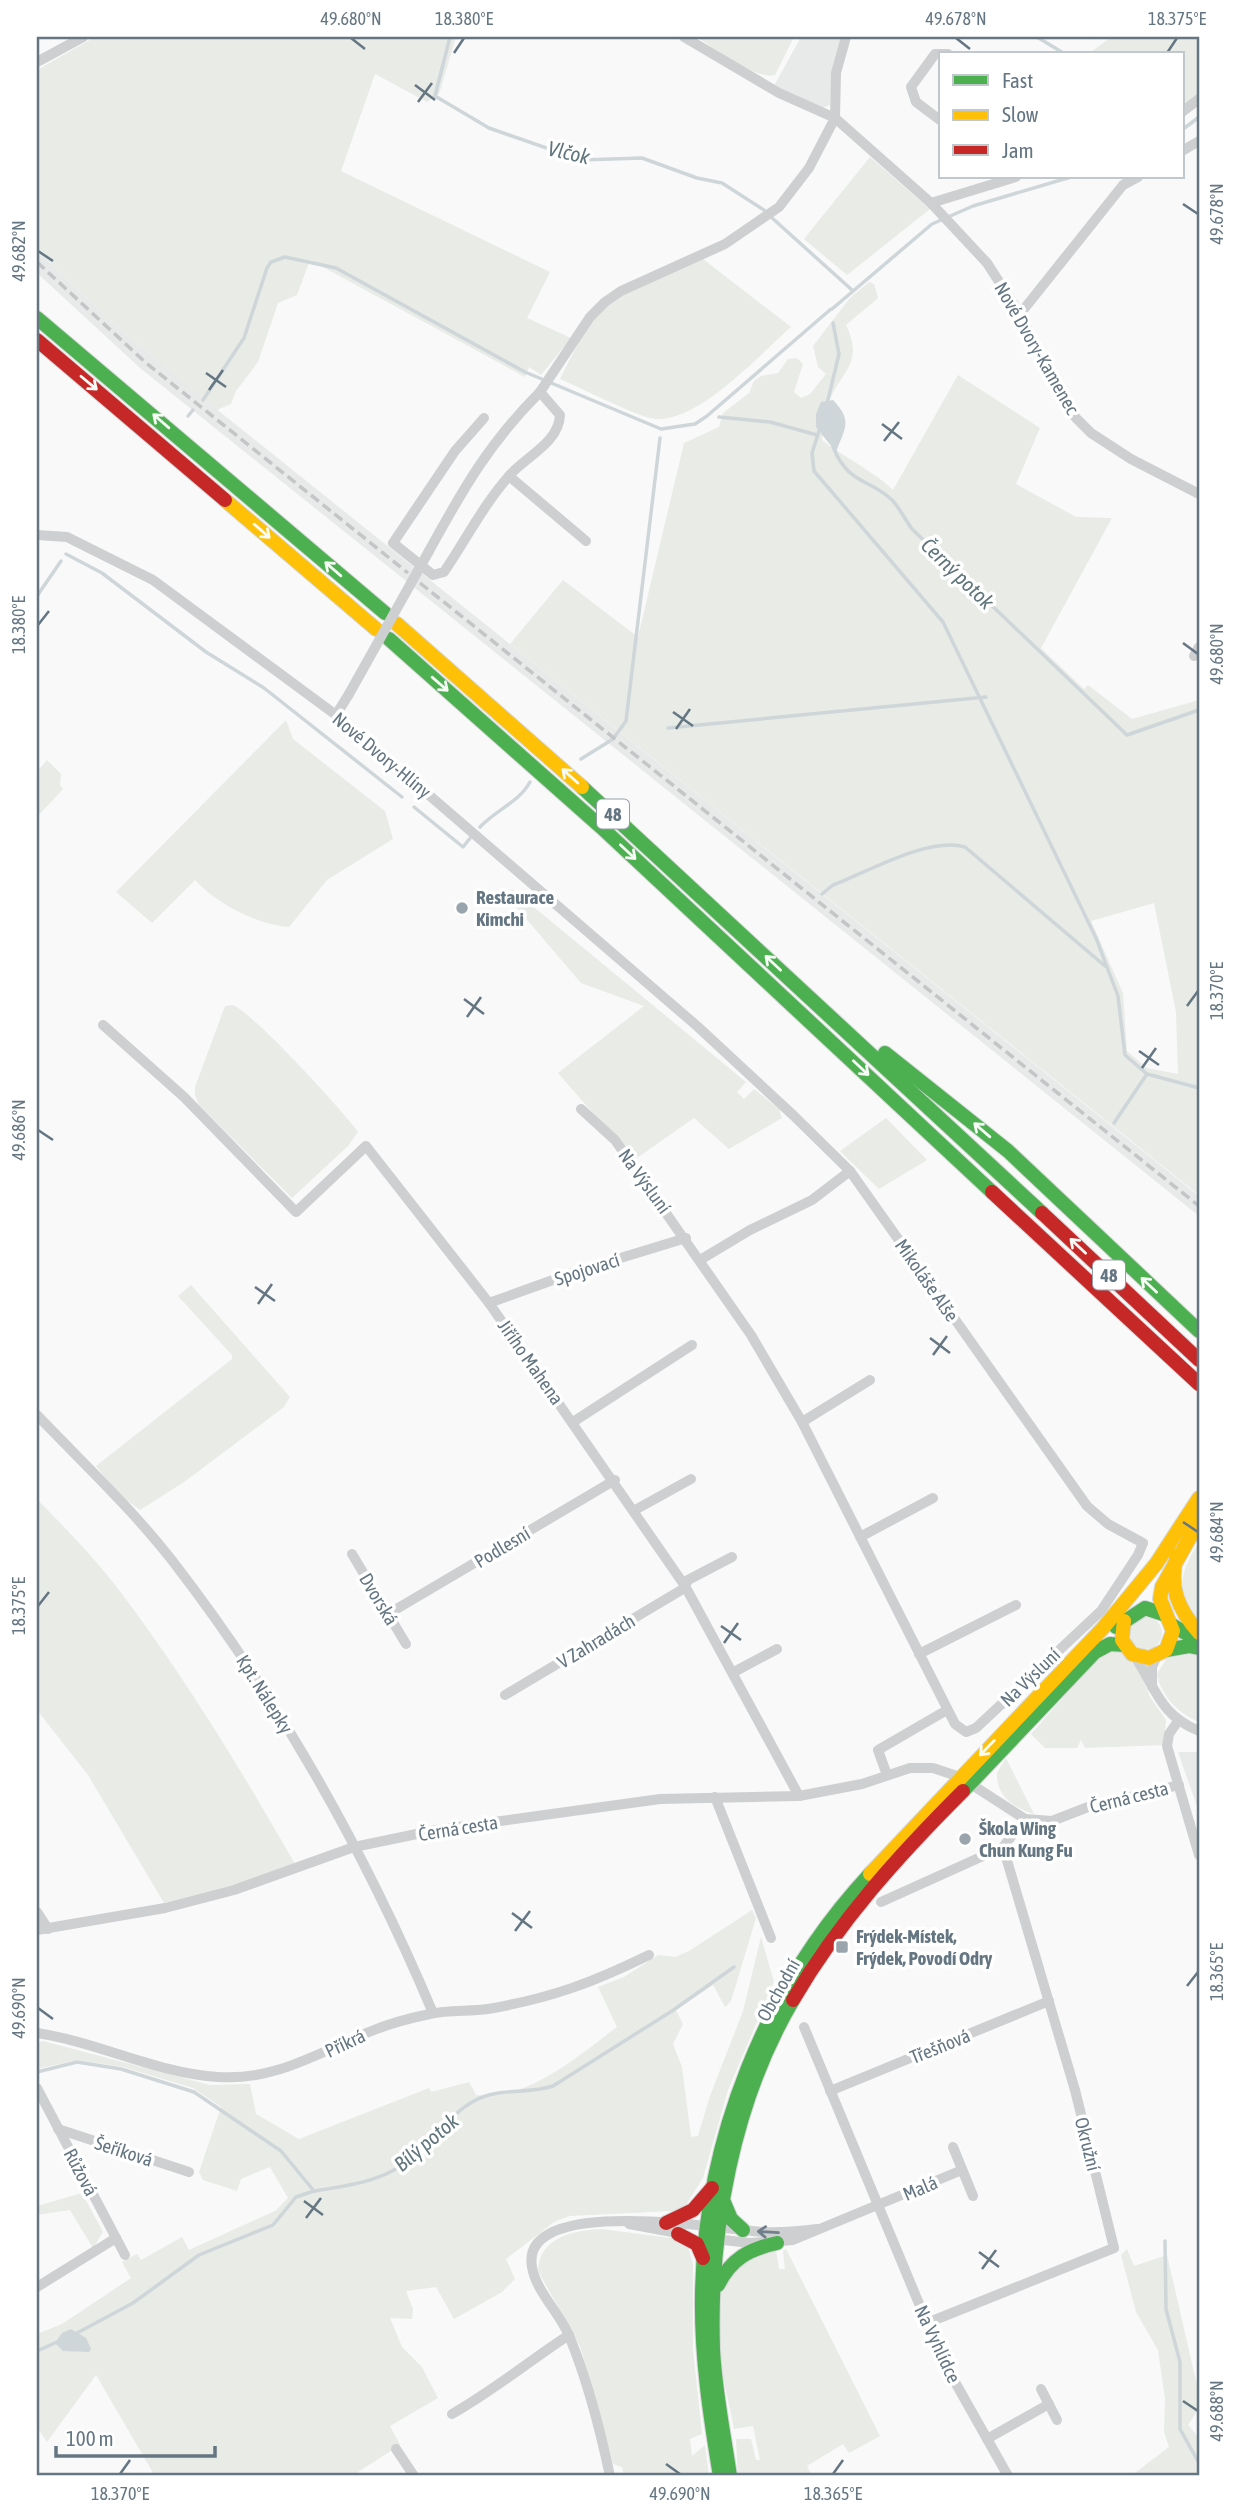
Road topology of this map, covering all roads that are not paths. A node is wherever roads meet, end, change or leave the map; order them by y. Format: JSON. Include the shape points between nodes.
{"nodes":[{"id":1,"x":83,"y":37,"type":"edge"},
{"id":2,"x":684,"y":37,"type":"edge"},
{"id":3,"x":846,"y":37,"type":"edge"},
{"id":4,"x":939,"y":54,"type":"edge"},
{"id":5,"x":37,"y":62,"type":"edge"},
{"id":6,"x":1199,"y":99,"type":"edge"},
{"id":7,"x":1184,"y":110,"type":"edge"},
{"id":8,"x":835,"y":118,"type":"junction"},
{"id":9,"x":939,"y":119,"type":"edge"},
{"id":10,"x":1009,"y":178,"type":"edge"},
{"id":11,"x":1136,"y":178,"type":"edge"},
{"id":12,"x":981,"y":182,"type":"edge"},
{"id":13,"x":933,"y":204,"type":"junction"},
{"id":14,"x":1020,"y":314,"type":"junction"},
{"id":15,"x":37,"y":318,"type":"edge"},
{"id":16,"x":37,"y":340,"type":"edge"},
{"id":17,"x":542,"y":389,"type":"junction"},
{"id":18,"x":484,"y":418,"type":"dead end"},
{"id":19,"x":509,"y":476,"type":"junction"},
{"id":20,"x":1199,"y":494,"type":"edge"},
{"id":21,"x":37,"y":535,"type":"edge"},
{"id":22,"x":586,"y":541,"type":"dead end"},
{"id":23,"x":385,"y":613,"type":"dead end"},
{"id":24,"x":397,"y":624,"type":"dead end"},
{"id":25,"x":376,"y":629,"type":"dead end"},
{"id":26,"x":388,"y":639,"type":"dead end"},
{"id":27,"x":336,"y":715,"type":"junction"},
{"id":28,"x":823,"y":1009,"type":"junction"},
{"id":29,"x":103,"y":1025,"type":"dead end"},
{"id":30,"x":697,"y":1026,"type":"joint"},
{"id":31,"x":581,"y":1109,"type":"dead end"},
{"id":32,"x":850,"y":1171,"type":"junction"},
{"id":33,"x":686,"y":1238,"type":"junction"},
{"id":34,"x":700,"y":1260,"type":"junction"},
{"id":35,"x":489,"y":1303,"type":"junction"},
{"id":36,"x":1199,"y":1331,"type":"edge"},
{"id":37,"x":692,"y":1345,"type":"dead end"},
{"id":38,"x":1199,"y":1360,"type":"edge"},
{"id":39,"x":870,"y":1380,"type":"dead end"},
{"id":40,"x":1199,"y":1384,"type":"edge"},
{"id":41,"x":37,"y":1415,"type":"edge"},
{"id":42,"x":573,"y":1422,"type":"junction"},
{"id":43,"x":802,"y":1422,"type":"junction"},
{"id":44,"x":691,"y":1479,"type":"dead end"},
{"id":45,"x":615,"y":1480,"type":"junction"},
{"id":46,"x":933,"y":1498,"type":"dead end"},
{"id":47,"x":1199,"y":1498,"type":"edge"},
{"id":48,"x":635,"y":1510,"type":"junction"},
{"id":49,"x":1199,"y":1521,"type":"edge"},
{"id":50,"x":860,"y":1536,"type":"junction"},
{"id":51,"x":1143,"y":1543,"type":"joint"},
{"id":52,"x":352,"y":1554,"type":"dead end"},
{"id":53,"x":1177,"y":1555,"type":"junction"},
{"id":54,"x":732,"y":1557,"type":"dead end"},
{"id":55,"x":1154,"y":1568,"type":"junction"},
{"id":56,"x":685,"y":1586,"type":"junction"},
{"id":57,"x":1016,"y":1605,"type":"dead end"},
{"id":58,"x":1141,"y":1608,"type":"junction"},
{"id":59,"x":388,"y":1614,"type":"junction"},
{"id":60,"x":1169,"y":1620,"type":"junction"},
{"id":61,"x":1124,"y":1621,"type":"junction"},
{"id":62,"x":1199,"y":1633,"type":"edge"},
{"id":63,"x":1199,"y":1641,"type":"edge"},
{"id":64,"x":406,"y":1644,"type":"dead end"},
{"id":65,"x":1199,"y":1648,"type":"edge"},
{"id":66,"x":777,"y":1649,"type":"dead end"},
{"id":67,"x":1129,"y":1649,"type":"junction"},
{"id":68,"x":1162,"y":1653,"type":"junction"},
{"id":69,"x":919,"y":1654,"type":"junction"},
{"id":70,"x":1076,"y":1656,"type":"junction"},
{"id":71,"x":734,"y":1672,"type":"junction"},
{"id":72,"x":1153,"y":1691,"type":"junction"},
{"id":73,"x":505,"y":1695,"type":"dead end"},
{"id":74,"x":947,"y":1710,"type":"junction"},
{"id":75,"x":1178,"y":1721,"type":"junction"},
{"id":76,"x":1199,"y":1731,"type":"edge"},
{"id":77,"x":887,"y":1775,"type":"junction"},
{"id":78,"x":965,"y":1780,"type":"junction"},
{"id":79,"x":1179,"y":1785,"type":"junction"},
{"id":80,"x":799,"y":1796,"type":"junction"},
{"id":81,"x":715,"y":1797,"type":"junction"},
{"id":82,"x":1025,"y":1819,"type":"junction"},
{"id":83,"x":354,"y":1847,"type":"junction"},
{"id":84,"x":1003,"y":1847,"type":"junction"},
{"id":85,"x":1199,"y":1855,"type":"edge"},
{"id":86,"x":881,"y":1902,"type":"dead end"},
{"id":87,"x":37,"y":1912,"type":"edge"},
{"id":88,"x":48,"y":1929,"type":"junction"},
{"id":89,"x":37,"y":1930,"type":"edge"},
{"id":90,"x":771,"y":1938,"type":"dead end"},
{"id":91,"x":649,"y":1955,"type":"dead end"},
{"id":92,"x":1049,"y":2001,"type":"junction"},
{"id":93,"x":433,"y":2013,"type":"junction"},
{"id":94,"x":804,"y":2027,"type":"dead end"},
{"id":95,"x":37,"y":2033,"type":"edge"},
{"id":96,"x":37,"y":2088,"type":"edge"},
{"id":97,"x":830,"y":2091,"type":"junction"},
{"id":98,"x":58,"y":2129,"type":"junction"},
{"id":99,"x":953,"y":2147,"type":"dead end"},
{"id":100,"x":962,"y":2170,"type":"junction"},
{"id":101,"x":189,"y":2172,"type":"dead end"},
{"id":102,"x":712,"y":2187,"type":"junction"},
{"id":103,"x":973,"y":2196,"type":"dead end"},
{"id":104,"x":723,"y":2199,"type":"junction"},
{"id":105,"x":878,"y":2207,"type":"junction"},
{"id":106,"x":625,"y":2222,"type":"junction"},
{"id":107,"x":666,"y":2223,"type":"junction"},
{"id":108,"x":817,"y":2229,"type":"junction"},
{"id":109,"x":743,"y":2230,"type":"junction"},
{"id":110,"x":712,"y":2233,"type":"junction"},
{"id":111,"x":678,"y":2234,"type":"junction"},
{"id":112,"x":116,"y":2238,"type":"junction"},
{"id":113,"x":776,"y":2243,"type":"junction"},
{"id":114,"x":125,"y":2255,"type":"dead end"},
{"id":115,"x":704,"y":2261,"type":"junction"},
{"id":116,"x":37,"y":2287,"type":"edge"},
{"id":117,"x":714,"y":2293,"type":"junction"},
{"id":118,"x":927,"y":2323,"type":"junction"},
{"id":119,"x":569,"y":2335,"type":"junction"},
{"id":120,"x":1041,"y":2389,"type":"dead end"},
{"id":121,"x":1049,"y":2404,"type":"junction"},
{"id":122,"x":452,"y":2414,"type":"dead end"},
{"id":123,"x":1057,"y":2420,"type":"dead end"},
{"id":124,"x":988,"y":2439,"type":"junction"},
{"id":125,"x":396,"y":2449,"type":"dead end"},
{"id":126,"x":414,"y":2476,"type":"edge"},
{"id":127,"x":610,"y":2476,"type":"edge"},
{"id":128,"x":720,"y":2476,"type":"edge"},
{"id":129,"x":730,"y":2476,"type":"edge"},
{"id":130,"x":1008,"y":2476,"type":"edge"}],
"edges":[{"from":1,"to":5,"type":"street"},
{"from":2,"to":8,"type":"street","name":"Nové Dvory-Kamenec","via":[[779,93]]},
{"from":3,"to":8,"type":"street","via":[[836,73]]},
{"from":4,"to":9,"type":"street","via":[[911,87],[916,102]]},
{"from":6,"to":7,"type":"street"},
{"from":8,"to":13,"type":"street","name":"Nové Dvory-Kamenec"},
{"from":8,"to":17,"type":"street","via":[[809,168],[779,207],[725,244],[605,302]]},
{"from":10,"to":12,"type":"street"},
{"from":11,"to":14,"type":"street","via":[[1123,185]]},
{"from":12,"to":13,"type":"street"},
{"from":13,"to":14,"type":"street","name":"Nové Dvory-Kamenec","via":[[987,262]]},
{"from":14,"to":20,"type":"street","name":"Nové Dvory-Kamenec","via":[[1061,397],[1091,433]]},
{"from":23,"to":15,"type":"main road","one_way":true},
{"from":16,"to":25,"type":"main road","one_way":true},
{"from":17,"to":19,"type":"street","via":[[560,415],[559,425]]},
{"from":17,"to":27,"type":"street","bridge":true,"via":[[471,474]]},
{"from":18,"to":19,"type":"street","via":[[455,451],[393,543],[433,575],[444,572]]},
{"from":19,"to":22,"type":"street"},
{"from":21,"to":27,"type":"street","name":"Nové Dvory-Hlíny","via":[[67,537],[153,580]]},
{"from":28,"to":24,"type":"main road","number":"48","one_way":true,"via":[[614,815]]},
{"from":26,"to":40,"type":"main road","number":"48","one_way":true,"via":[[601,827]]},
{"from":27,"to":30,"type":"street","name":"Nové Dvory-Hlíny"},
{"from":36,"to":28,"type":"main road","number":"48","one_way":true,"via":[[962,1113]]},
{"from":38,"to":28,"type":"main road","number":"48","one_way":true},
{"from":29,"to":35,"type":"street","via":[[184,1097],[296,1212],[366,1146]]},
{"from":30,"to":32,"type":"street","name":"Mikoláše Alše"},
{"from":31,"to":33,"type":"street","name":"Na Výsluní","via":[[615,1140]]},
{"from":32,"to":34,"type":"street","via":[[812,1200]]},
{"from":32,"to":51,"type":"street","name":"Mikoláše Alše","via":[[1087,1506]]},
{"from":33,"to":34,"type":"street","name":"Na Výsluní"},
{"from":33,"to":35,"type":"street","name":"Spojovací"},
{"from":34,"to":43,"type":"street","name":"Na Výsluní"},
{"from":35,"to":42,"type":"street","name":"Jiřího Mahena"},
{"from":37,"to":42,"type":"street","name":"Jiřího Mahena"},
{"from":39,"to":43,"type":"street"},
{"from":41,"to":83,"type":"street","name":"Kpt. Nálepky","via":[[122,1502],[256,1675]]},
{"from":42,"to":45,"type":"street","name":"Jiřího Mahena"},
{"from":43,"to":50,"type":"street","name":"Na Výsluní"},
{"from":44,"to":48,"type":"street"},
{"from":45,"to":48,"type":"street","name":"Jiřího Mahena"},
{"from":45,"to":59,"type":"street","name":"Podlesní"},
{"from":46,"to":50,"type":"street"},
{"from":47,"to":55,"type":"main road"},
{"from":48,"to":56,"type":"street","name":"Jiřího Mahena"},
{"from":49,"to":53,"type":"main road"},
{"from":50,"to":69,"type":"street","name":"Na Výsluní"},
{"from":51,"to":74,"type":"street","name":"Na Výsluní","via":[[1101,1611],[976,1728],[961,1730]]},
{"from":52,"to":59,"type":"street","name":"Dvorská"},
{"from":53,"to":60,"type":"main road","via":[[1161,1587],[1160,1599]]},
{"from":53,"to":62,"type":"main road","via":[[1173,1591]]},
{"from":54,"to":56,"type":"street","via":[[688,1580]]},
{"from":55,"to":58,"type":"main road"},
{"from":55,"to":70,"type":"main road"},
{"from":56,"to":71,"type":"street","name":"Jiřího Mahena"},
{"from":56,"to":73,"type":"street","name":"V Zahradách"},
{"from":57,"to":69,"type":"street"},
{"from":58,"to":60,"type":"main road","via":[[1154,1608]]},
{"from":58,"to":61,"type":"main road"},
{"from":59,"to":64,"type":"street","name":"Dvorská"},
{"from":60,"to":63,"type":"main road"},
{"from":60,"to":68,"type":"main road","via":[[1172,1638]]},
{"from":61,"to":67,"type":"main road","via":[[1121,1634]]},
{"from":61,"to":70,"type":"main road"},
{"from":65,"to":68,"type":"main road"},
{"from":66,"to":71,"type":"street"},
{"from":67,"to":68,"type":"main road","via":[[1149,1658]]},
{"from":67,"to":72,"type":"street"},
{"from":67,"to":78,"type":"main road","name":"Obchodní","via":[[1110,1644],[1095,1652]]},
{"from":68,"to":72,"type":"street","via":[[1152,1667]]},
{"from":69,"to":74,"type":"street","name":"Na Výsluní"},
{"from":70,"to":78,"type":"main road","name":"Obchodní","one_way":true},
{"from":71,"to":80,"type":"street","name":"Jiřího Mahena"},
{"from":72,"to":75,"type":"street"},
{"from":74,"to":77,"type":"street","via":[[877,1750]]},
{"from":75,"to":76,"type":"street"},
{"from":75,"to":79,"type":"street","via":[[1167,1745]]},
{"from":77,"to":78,"type":"street","name":"Černá cesta","via":[[933,1768]]},
{"from":77,"to":80,"type":"street","name":"Černá cesta"},
{"from":78,"to":82,"type":"street","name":"Černá cesta"},
{"from":78,"to":102,"type":"main road","name":"Obchodní","via":[[858,1886],[805,1954],[757,2047]]},
{"from":78,"to":104,"type":"main road","name":"Obchodní","via":[[849,1915],[809,1971],[767,2051],[742,2121]]},
{"from":79,"to":82,"type":"street","name":"Černá cesta","via":[[1088,1807],[1052,1821]]},
{"from":79,"to":85,"type":"street"},
{"from":80,"to":81,"type":"street","name":"Černá cesta"},
{"from":81,"to":83,"type":"street","name":"Černá cesta","via":[[660,1799],[436,1830]]},
{"from":81,"to":90,"type":"street"},
{"from":82,"to":84,"type":"street"},
{"from":83,"to":88,"type":"street","name":"Černá cesta","via":[[234,1890]]},
{"from":83,"to":93,"type":"street","name":"Kpt. Nálepky"},
{"from":84,"to":86,"type":"street"},
{"from":84,"to":92,"type":"street","name":"Okružní"},
{"from":87,"to":88,"type":"street"},
{"from":88,"to":89,"type":"street","name":"Černá cesta"},
{"from":91,"to":93,"type":"street","name":"Příkrá","via":[[590,1984],[536,2001],[472,2012]]},
{"from":92,"to":97,"type":"street","name":"Třešňová"},
{"from":92,"to":118,"type":"street","name":"Okružní","via":[[1114,2248]]},
{"from":93,"to":95,"type":"street","name":"Příkrá","via":[[371,2031],[260,2076],[218,2077],[186,2071]]},
{"from":94,"to":97,"type":"street","name":"Na Vyhlídce"},
{"from":96,"to":98,"type":"street","name":"Růžová"},
{"from":97,"to":105,"type":"street","name":"Na Vyhlídce"},
{"from":98,"to":101,"type":"street","name":"Šeříková"},
{"from":98,"to":112,"type":"street","name":"Růžová"},
{"from":99,"to":100,"type":"street","name":"Malá"},
{"from":100,"to":103,"type":"street","name":"Malá"},
{"from":100,"to":105,"type":"street","name":"Malá"},
{"from":102,"to":107,"type":"main road","via":[[693,2210]]},
{"from":102,"to":110,"type":"main road","name":"Obchodní"},
{"from":104,"to":109,"type":"main road","via":[[731,2219]]},
{"from":104,"to":110,"type":"main road","name":"Obchodní"},
{"from":105,"to":108,"type":"street"},
{"from":105,"to":118,"type":"street","name":"Na Vyhlídce"},
{"from":106,"to":107,"type":"street"},
{"from":106,"to":111,"type":"street"},
{"from":106,"to":119,"type":"street","via":[[569,2224],[544,2239],[535,2251],[532,2271]]},
{"from":107,"to":110,"type":"street"},
{"from":108,"to":109,"type":"street","one_way":true},
{"from":108,"to":113,"type":"street"},
{"from":109,"to":110,"type":"street"},
{"from":110,"to":111,"type":"street"},
{"from":110,"to":113,"type":"street"},
{"from":110,"to":115,"type":"main road","name":"Obchodní"},
{"from":110,"to":117,"type":"main road","name":"Obchodní"},
{"from":111,"to":115,"type":"main road","via":[[697,2244]]},
{"from":112,"to":114,"type":"street","name":"Růžová"},
{"from":112,"to":116,"type":"street"},
{"from":113,"to":117,"type":"main road","via":[[738,2255]]},
{"from":115,"to":128,"type":"main road","name":"Obchodní","via":[[703,2337]]},
{"from":117,"to":129,"type":"main road","name":"Obchodní","via":[[713,2338]]},
{"from":118,"to":124,"type":"street","name":"Na Vyhlídce"},
{"from":119,"to":122,"type":"street"},
{"from":119,"to":127,"type":"street","via":[[593,2403]]},
{"from":120,"to":121,"type":"street"},
{"from":121,"to":123,"type":"street"},
{"from":121,"to":124,"type":"street"},
{"from":124,"to":130,"type":"street","name":"Na Vyhlídce"},
{"from":125,"to":126,"type":"street"}]}
